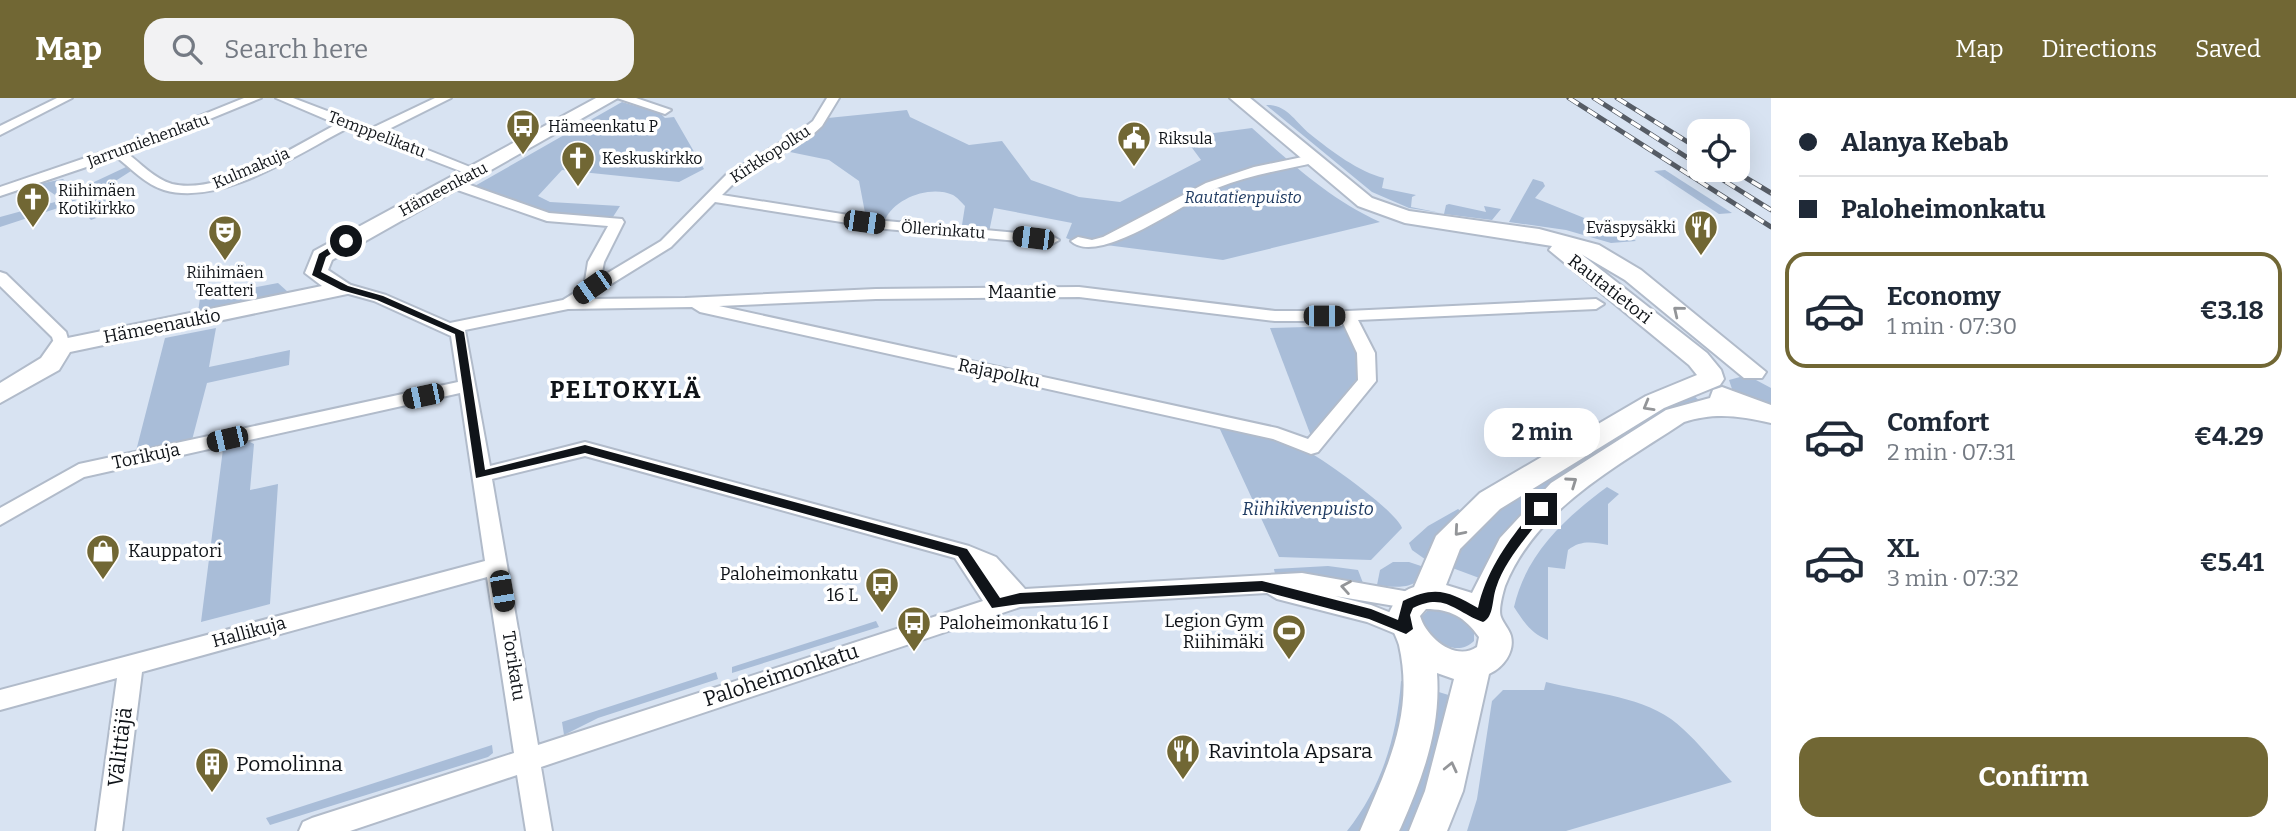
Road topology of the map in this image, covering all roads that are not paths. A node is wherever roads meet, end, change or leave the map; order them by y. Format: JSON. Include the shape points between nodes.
{"nodes":[{"id":1,"x":66,"y":98,"type":"edge"},
{"id":2,"x":255,"y":98,"type":"edge"},
{"id":3,"x":282,"y":98,"type":"edge"},
{"id":4,"x":445,"y":98,"type":"edge"},
{"id":5,"x":610,"y":98,"type":"edge"},
{"id":6,"x":623,"y":98,"type":"edge"},
{"id":7,"x":833,"y":98,"type":"edge"},
{"id":8,"x":1239,"y":98,"type":"edge"},
{"id":9,"x":665,"y":110,"type":"dead end"},
{"id":10,"x":348,"y":123,"type":"junction"},
{"id":11,"x":0,"y":131,"type":"edge"},
{"id":12,"x":374,"y":132,"type":"junction"},
{"id":13,"x":118,"y":152,"type":"junction"},
{"id":14,"x":1312,"y":159,"type":"junction"},
{"id":15,"x":473,"y":171,"type":"junction"},
{"id":16,"x":451,"y":183,"type":"junction"},
{"id":17,"x":0,"y":192,"type":"edge"},
{"id":18,"x":711,"y":197,"type":"junction"},
{"id":19,"x":1497,"y":230,"type":"junction"},
{"id":20,"x":1052,"y":240,"type":"dead end"},
{"id":21,"x":1078,"y":241,"type":"dead end"},
{"id":22,"x":2,"y":281,"type":"edge"},
{"id":23,"x":592,"y":287,"type":"junction"},
{"id":24,"x":344,"y":288,"type":"junction"},
{"id":25,"x":685,"y":303,"type":"junction"},
{"id":26,"x":568,"y":304,"type":"junction"},
{"id":27,"x":1596,"y":304,"type":"dead end"},
{"id":28,"x":1348,"y":316,"type":"junction"},
{"id":29,"x":449,"y":328,"type":"junction"},
{"id":30,"x":62,"y":346,"type":"junction"},
{"id":31,"x":1762,"y":376,"type":"edge"},
{"id":32,"x":1711,"y":377,"type":"junction"},
{"id":33,"x":467,"y":386,"type":"junction"},
{"id":34,"x":0,"y":394,"type":"edge"},
{"id":35,"x":1738,"y":405,"type":"junction"},
{"id":36,"x":1771,"y":414,"type":"edge"},
{"id":37,"x":481,"y":475,"type":"junction"},
{"id":38,"x":0,"y":517,"type":"edge"},
{"id":39,"x":962,"y":552,"type":"junction"},
{"id":40,"x":498,"y":566,"type":"junction"},
{"id":41,"x":1020,"y":598,"type":"junction"},
{"id":42,"x":996,"y":604,"type":"junction"},
{"id":43,"x":1415,"y":617,"type":"junction"},
{"id":44,"x":1483,"y":617,"type":"junction"},
{"id":45,"x":131,"y":664,"type":"junction"},
{"id":46,"x":1475,"y":666,"type":"junction"},
{"id":47,"x":0,"y":699,"type":"edge"},
{"id":48,"x":528,"y":759,"type":"junction"},
{"id":49,"x":109,"y":831,"type":"edge"},
{"id":50,"x":312,"y":831,"type":"edge"},
{"id":51,"x":539,"y":831,"type":"edge"},
{"id":52,"x":1379,"y":831,"type":"edge"},
{"id":53,"x":1428,"y":831,"type":"edge"}],
"edges":[{"from":1,"to":11,"type":"street"},
{"from":2,"to":13,"type":"street","name":"Jarrumiehenkatu"},
{"from":3,"to":10,"type":"street","name":"Temppelikatu"},
{"from":4,"to":12,"type":"street"},
{"from":5,"to":15,"type":"street","name":"Hämeenkatu"},
{"from":6,"to":9,"type":"street"},
{"from":7,"to":18,"type":"street","name":"Kirkkopolku","via":[[818,123],[805,134],[731,178]]},
{"from":8,"to":14,"type":"street"},
{"from":10,"to":12,"type":"street","name":"Temppelikatu"},
{"from":10,"to":13,"type":"street","name":"Kulmakuja","via":[[233,179],[203,188],[166,187]]},
{"from":12,"to":15,"type":"street","name":"Temppelikatu"},
{"from":13,"to":17,"type":"street","name":"Jarrumiehenkatu"},
{"from":14,"to":19,"type":"street","via":[[1376,207],[1405,217]]},
{"from":14,"to":21,"type":"street","via":[[1211,186],[1108,240]]},
{"from":15,"to":16,"type":"street","name":"Hämeenkatu"},
{"from":16,"to":23,"type":"street","via":[[547,217],[617,222],[596,262]]},
{"from":16,"to":24,"type":"street","name":"Hämeenkatu","via":[[322,256],[316,273]]},
{"from":18,"to":20,"type":"street","name":"Öllerinkatu","via":[[886,225]]},
{"from":18,"to":23,"type":"street","name":"Kirkkopolku","via":[[666,244]]},
{"from":31,"to":19,"type":"street","name":"Rautatietori","one_way":true,"via":[[1606,257],[1552,238]]},
{"from":19,"to":32,"type":"street","name":"Rautatietori","via":[[1573,258],[1698,359]]},
{"from":22,"to":30,"type":"street","via":[[60,336]]},
{"from":23,"to":26,"type":"street","name":"Kirkkopolku"},
{"from":24,"to":29,"type":"street"},
{"from":24,"to":30,"type":"street","name":"Hämeenaukio"},
{"from":25,"to":26,"type":"street","name":"Maantie"},
{"from":25,"to":28,"type":"street","name":"Maantie","via":[[779,296],[1046,291],[1275,316]]},
{"from":25,"to":28,"type":"street","name":"Rajapolku","via":[[1277,434],[1311,447],[1367,381],[1366,353]]},
{"from":26,"to":29,"type":"street","name":"Maantie"},
{"from":27,"to":28,"type":"street","name":"Maantie"},
{"from":29,"to":33,"type":"street","name":"Torikatu","via":[[459,332]]},
{"from":30,"to":34,"type":"street","via":[[50,364]]},
{"from":31,"to":32,"type":"street","via":[[1723,369]]},
{"from":32,"to":35,"type":"street","name":"Rautatietori","via":[[1718,392]]},
{"from":32,"to":43,"type":"street","one_way":true,"via":[[1655,402],[1490,501],[1447,544]]},
{"from":33,"to":37,"type":"street","name":"Torikatu"},
{"from":33,"to":38,"type":"street","name":"Torikuja","via":[[79,471]]},
{"from":35,"to":36,"type":"street"},
{"from":44,"to":35,"type":"street","one_way":true,"via":[[1489,587],[1511,546],[1561,490],[1675,416],[1699,408]]},
{"from":37,"to":39,"type":"street","via":[[585,449]]},
{"from":37,"to":40,"type":"street","name":"Torikatu"},
{"from":39,"to":41,"type":"street","via":[[989,563]]},
{"from":39,"to":42,"type":"street"},
{"from":40,"to":45,"type":"street","name":"Hallikuja"},
{"from":40,"to":48,"type":"street","name":"Torikatu"},
{"from":41,"to":42,"type":"street","name":"Paloheimonkatu"},
{"from":41,"to":43,"type":"street","name":"Paloheimonkatu","via":[[1262,586],[1371,614]]},
{"from":42,"to":48,"type":"street","name":"Paloheimonkatu"},
{"from":43,"to":44,"type":"street","via":[[1451,598]]},
{"from":43,"to":46,"type":"street","via":[[1448,663]]},
{"from":43,"to":52,"type":"street","via":[[1420,680],[1416,727],[1394,804]]},
{"from":44,"to":46,"type":"street","via":[[1496,644],[1488,660]]},
{"from":45,"to":47,"type":"street","name":"Hallikuja"},
{"from":45,"to":49,"type":"street","name":"Välittäjä"},
{"from":53,"to":46,"type":"street","one_way":true,"via":[[1442,804]]},
{"from":48,"to":50,"type":"street","name":"Paloheimonkatu"},
{"from":48,"to":51,"type":"street","name":"Torikatu"}]}
